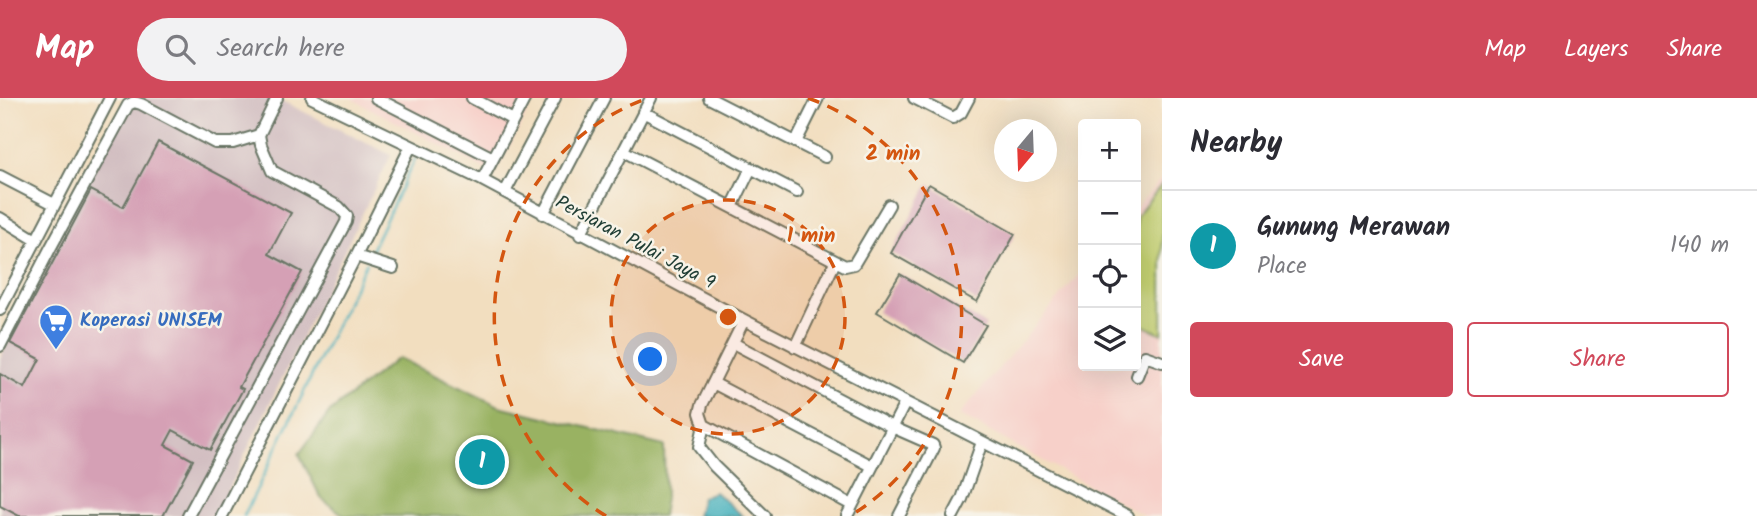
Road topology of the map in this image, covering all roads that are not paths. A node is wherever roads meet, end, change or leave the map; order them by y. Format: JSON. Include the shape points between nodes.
{"nodes":[{"id":1,"x":110,"y":98,"type":"edge"},
{"id":2,"x":277,"y":98,"type":"edge"},
{"id":3,"x":312,"y":98,"type":"edge"},
{"id":4,"x":471,"y":98,"type":"edge"},
{"id":5,"x":525,"y":98,"type":"edge"},
{"id":6,"x":555,"y":98,"type":"edge"},
{"id":7,"x":604,"y":98,"type":"edge"},
{"id":8,"x":651,"y":98,"type":"edge"},
{"id":9,"x":709,"y":98,"type":"edge"},
{"id":10,"x":818,"y":98,"type":"edge"},
{"id":11,"x":914,"y":98,"type":"edge"},
{"id":12,"x":969,"y":98,"type":"edge"},
{"id":13,"x":383,"y":100,"type":"edge"},
{"id":14,"x":643,"y":112,"type":"junction"},
{"id":15,"x":513,"y":120,"type":"junction"},
{"id":16,"x":259,"y":135,"type":"junction"},
{"id":17,"x":796,"y":142,"type":"junction"},
{"id":18,"x":411,"y":146,"type":"junction"},
{"id":19,"x":624,"y":151,"type":"junction"},
{"id":20,"x":825,"y":157,"type":"dead end"},
{"id":21,"x":493,"y":159,"type":"junction"},
{"id":22,"x":751,"y":168,"type":"junction"},
{"id":23,"x":0,"y":176,"type":"edge"},
{"id":24,"x":482,"y":180,"type":"junction"},
{"id":25,"x":505,"y":192,"type":"junction"},
{"id":26,"x":797,"y":192,"type":"dead end"},
{"id":27,"x":54,"y":204,"type":"junction"},
{"id":28,"x":889,"y":205,"type":"dead end"},
{"id":29,"x":732,"y":207,"type":"junction"},
{"id":30,"x":543,"y":214,"type":"junction"},
{"id":31,"x":0,"y":218,"type":"edge"},
{"id":32,"x":580,"y":235,"type":"junction"},
{"id":33,"x":36,"y":240,"type":"junction"},
{"id":34,"x":356,"y":256,"type":"junction"},
{"id":35,"x":835,"y":262,"type":"junction"},
{"id":36,"x":393,"y":268,"type":"dead end"},
{"id":37,"x":0,"y":282,"type":"edge"},
{"id":38,"x":12,"y":288,"type":"junction"},
{"id":39,"x":0,"y":310,"type":"edge"},
{"id":40,"x":744,"y":320,"type":"junction"},
{"id":41,"x":733,"y":343,"type":"junction"},
{"id":42,"x":0,"y":346,"type":"edge"},
{"id":43,"x":795,"y":347,"type":"junction"},
{"id":44,"x":1162,"y":362,"type":"edge"},
{"id":45,"x":1137,"y":376,"type":"dead end"},
{"id":46,"x":713,"y":383,"type":"junction"},
{"id":47,"x":905,"y":403,"type":"junction"},
{"id":48,"x":704,"y":425,"type":"junction"},
{"id":49,"x":892,"y":427,"type":"junction"},
{"id":50,"x":982,"y":442,"type":"junction"},
{"id":51,"x":872,"y":466,"type":"junction"},
{"id":52,"x":852,"y":505,"type":"junction"},
{"id":53,"x":188,"y":516,"type":"edge"},
{"id":54,"x":222,"y":516,"type":"edge"},
{"id":55,"x":765,"y":516,"type":"edge"},
{"id":56,"x":847,"y":516,"type":"edge"},
{"id":57,"x":899,"y":516,"type":"edge"},
{"id":58,"x":953,"y":516,"type":"edge"},
{"id":59,"x":1128,"y":516,"type":"edge"}],
"edges":[{"from":1,"to":27,"type":"street"},
{"from":2,"to":16,"type":"street"},
{"from":3,"to":18,"type":"street","name":"Persiaran Pulai Jaya 9"},
{"from":4,"to":15,"type":"street"},
{"from":5,"to":15,"type":"street"},
{"from":6,"to":25,"type":"street"},
{"from":7,"to":30,"type":"street"},
{"from":8,"to":14,"type":"street"},
{"from":9,"to":17,"type":"street"},
{"from":10,"to":17,"type":"street"},
{"from":11,"to":12,"type":"street","via":[[953,118]]},
{"from":13,"to":21,"type":"street"},
{"from":14,"to":19,"type":"street"},
{"from":14,"to":22,"type":"street"},
{"from":15,"to":21,"type":"street"},
{"from":16,"to":42,"type":"street","via":[[215,143],[141,104],[128,105]]},
{"from":16,"to":53,"type":"street","via":[[272,171],[339,207],[346,222]]},
{"from":17,"to":20,"type":"street"},
{"from":18,"to":24,"type":"street","name":"Persiaran Pulai Jaya 9"},
{"from":18,"to":34,"type":"street"},
{"from":19,"to":29,"type":"street"},
{"from":19,"to":32,"type":"street"},
{"from":21,"to":24,"type":"street"},
{"from":22,"to":26,"type":"street"},
{"from":22,"to":29,"type":"street"},
{"from":23,"to":27,"type":"street"},
{"from":24,"to":25,"type":"street","name":"Persiaran Pulai Jaya 9"},
{"from":25,"to":30,"type":"street","name":"Persiaran Pulai Jaya 9"},
{"from":27,"to":33,"type":"street"},
{"from":28,"to":35,"type":"street","via":[[854,264],[848,267]]},
{"from":29,"to":35,"type":"street"},
{"from":30,"to":32,"type":"street","name":"Persiaran Pulai Jaya 9"},
{"from":31,"to":33,"type":"street"},
{"from":32,"to":40,"type":"street","name":"Persiaran Pulai Jaya 9"},
{"from":33,"to":38,"type":"street"},
{"from":34,"to":36,"type":"street"},
{"from":34,"to":54,"type":"street"},
{"from":35,"to":43,"type":"street"},
{"from":37,"to":38,"type":"street"},
{"from":38,"to":39,"type":"street"},
{"from":40,"to":41,"type":"street"},
{"from":40,"to":43,"type":"street","name":"Persiaran Pulai Jaya 9"},
{"from":41,"to":46,"type":"street"},
{"from":41,"to":49,"type":"street"},
{"from":43,"to":47,"type":"street","name":"Persiaran Pulai Jaya 9"},
{"from":44,"to":45,"type":"street","via":[[1145,356]]},
{"from":46,"to":48,"type":"street","via":[[700,412]]},
{"from":46,"to":51,"type":"street"},
{"from":47,"to":49,"type":"street"},
{"from":47,"to":50,"type":"street","name":"Persiaran Pulai Jaya 9"},
{"from":48,"to":52,"type":"street"},
{"from":48,"to":55,"type":"street","via":[[701,451]]},
{"from":49,"to":51,"type":"street"},
{"from":49,"to":57,"type":"street","via":[[934,447]]},
{"from":50,"to":58,"type":"street"},
{"from":50,"to":59,"type":"street","name":"Persiaran Pulai Jaya 9"},
{"from":51,"to":52,"type":"street"},
{"from":52,"to":56,"type":"street"}]}
